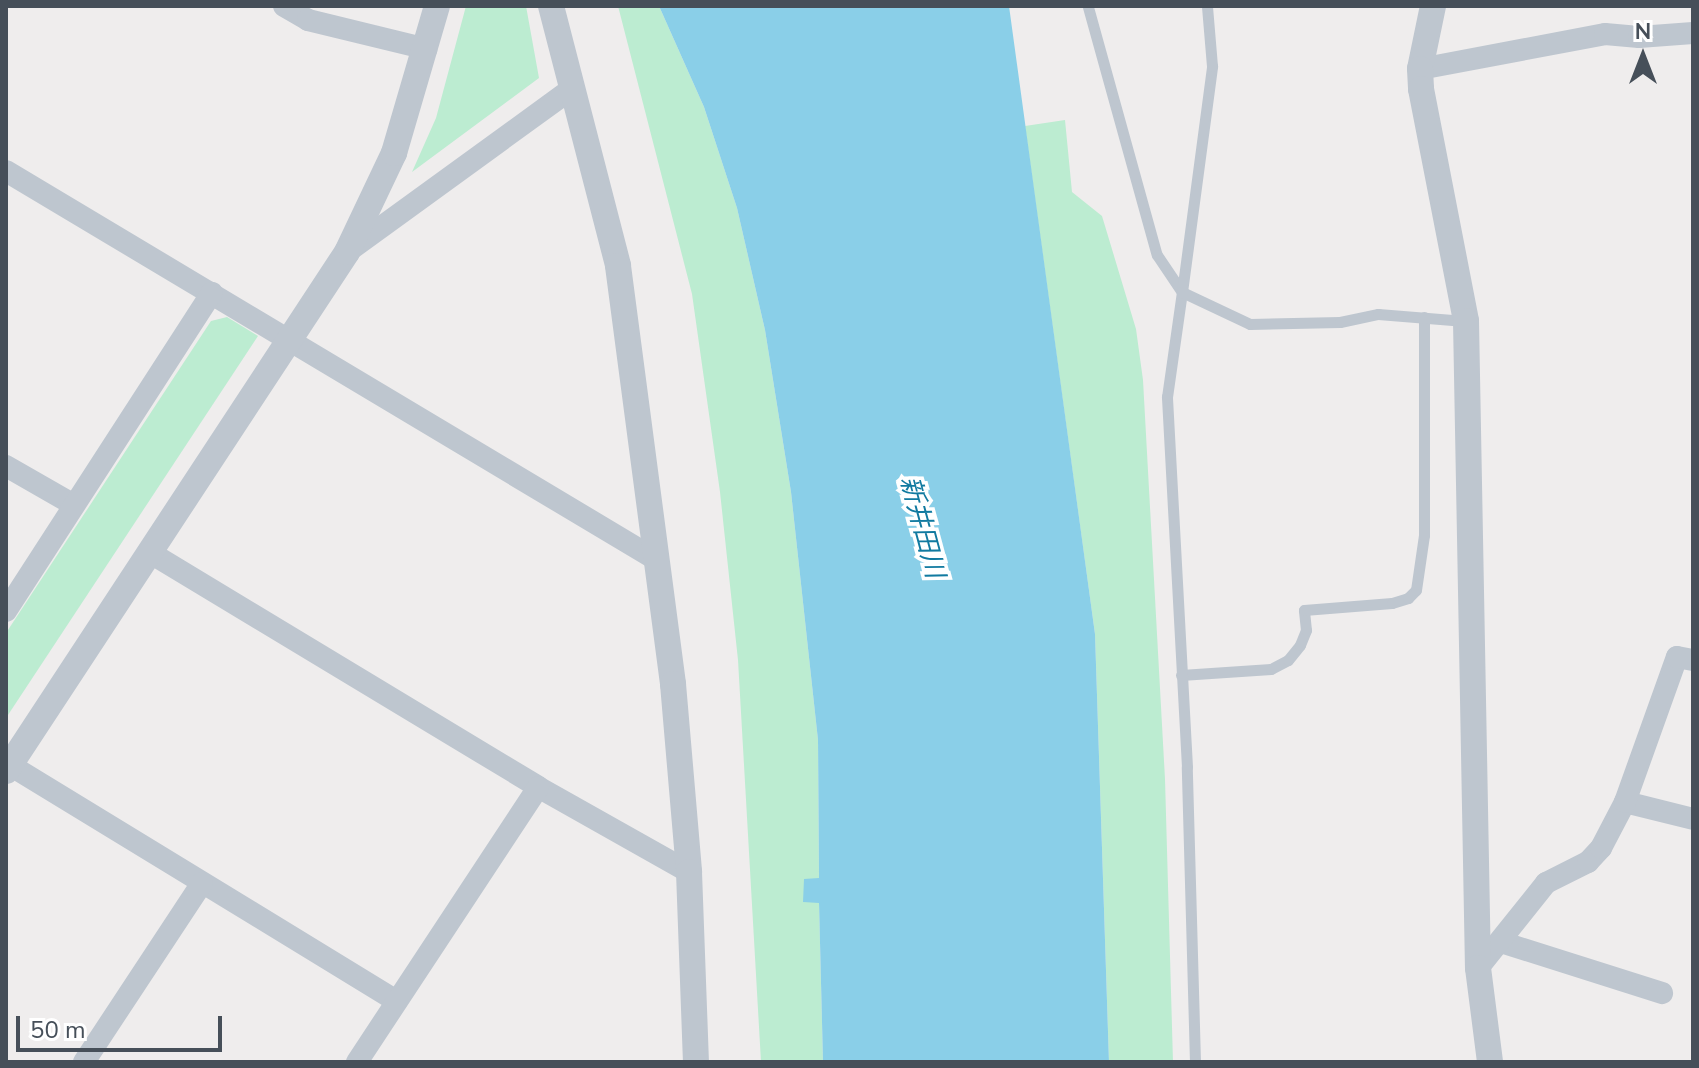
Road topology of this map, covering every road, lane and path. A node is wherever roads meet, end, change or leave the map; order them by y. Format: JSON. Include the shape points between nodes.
{"nodes":[{"id":1,"x":284,"y":6,"type":"edge"},
{"id":2,"x":437,"y":6,"type":"edge"},
{"id":3,"x":551,"y":6,"type":"edge"},
{"id":4,"x":1207,"y":6,"type":"edge"},
{"id":5,"x":1433,"y":6,"type":"edge"},
{"id":6,"x":1088,"y":7,"type":"edge"},
{"id":7,"x":1693,"y":33,"type":"edge"},
{"id":8,"x":427,"y":49,"type":"junction"},
{"id":9,"x":1420,"y":69,"type":"junction"},
{"id":10,"x":573,"y":88,"type":"junction"},
{"id":11,"x":6,"y":171,"type":"edge"},
{"id":12,"x":347,"y":252,"type":"junction"},
{"id":13,"x":1182,"y":292,"type":"junction"},
{"id":14,"x":212,"y":293,"type":"junction"},
{"id":15,"x":1424,"y":317,"type":"junction"},
{"id":16,"x":1466,"y":321,"type":"junction"},
{"id":17,"x":289,"y":338,"type":"junction"},
{"id":18,"x":6,"y":466,"type":"edge"},
{"id":19,"x":74,"y":505,"type":"junction"},
{"id":20,"x":149,"y":552,"type":"junction"},
{"id":21,"x":655,"y":559,"type":"junction"},
{"id":22,"x":6,"y":611,"type":"edge"},
{"id":23,"x":1693,"y":660,"type":"edge"},
{"id":24,"x":1181,"y":675,"type":"junction"},
{"id":25,"x":8,"y":768,"type":"edge"},
{"id":26,"x":538,"y":787,"type":"junction"},
{"id":27,"x":1625,"y":802,"type":"junction"},
{"id":28,"x":1693,"y":819,"type":"edge"},
{"id":29,"x":689,"y":872,"type":"junction"},
{"id":30,"x":202,"y":883,"type":"junction"},
{"id":31,"x":1501,"y":942,"type":"junction"},
{"id":32,"x":1478,"y":968,"type":"junction"},
{"id":33,"x":1662,"y":993,"type":"dead end"},
{"id":34,"x":397,"y":1001,"type":"junction"},
{"id":35,"x":84,"y":1062,"type":"edge"},
{"id":36,"x":357,"y":1062,"type":"edge"},
{"id":37,"x":696,"y":1062,"type":"edge"},
{"id":38,"x":1195,"y":1062,"type":"edge"},
{"id":39,"x":1490,"y":1062,"type":"edge"}],
"edges":[{"from":1,"to":8,"type":"street","via":[[308,20]]},
{"from":2,"to":8,"type":"street"},
{"from":3,"to":10,"type":"street"},
{"from":4,"to":13,"type":"lane","via":[[1212,66]]},
{"from":5,"to":9,"type":"street"},
{"from":6,"to":13,"type":"lane","via":[[1157,255]]},
{"from":7,"to":9,"type":"street","via":[[1605,34]]},
{"from":8,"to":12,"type":"street","via":[[394,153]]},
{"from":9,"to":16,"type":"street"},
{"from":10,"to":12,"type":"street"},
{"from":10,"to":21,"type":"street","via":[[618,266]]},
{"from":11,"to":14,"type":"street"},
{"from":12,"to":17,"type":"street"},
{"from":13,"to":15,"type":"lane","via":[[1250,324],[1340,322],[1378,314]]},
{"from":13,"to":24,"type":"lane","via":[[1167,397]]},
{"from":14,"to":17,"type":"street"},
{"from":14,"to":19,"type":"street"},
{"from":15,"to":16,"type":"lane"},
{"from":15,"to":24,"type":"lane","via":[[1424,535],[1416,590],[1392,603],[1304,610],[1306,630],[1300,645],[1271,669]]},
{"from":16,"to":32,"type":"street"},
{"from":17,"to":20,"type":"street"},
{"from":17,"to":21,"type":"street"},
{"from":18,"to":19,"type":"street"},
{"from":19,"to":22,"type":"street"},
{"from":20,"to":25,"type":"street"},
{"from":20,"to":26,"type":"street"},
{"from":21,"to":29,"type":"street","via":[[673,684]]},
{"from":23,"to":27,"type":"street","via":[[1677,657]]},
{"from":24,"to":38,"type":"lane"},
{"from":25,"to":30,"type":"street"},
{"from":26,"to":29,"type":"street"},
{"from":26,"to":34,"type":"street"},
{"from":27,"to":28,"type":"street"},
{"from":27,"to":31,"type":"street","via":[[1601,848],[1588,862],[1546,883]]},
{"from":29,"to":37,"type":"street"},
{"from":30,"to":34,"type":"street"},
{"from":30,"to":35,"type":"street"},
{"from":31,"to":32,"type":"street"},
{"from":31,"to":33,"type":"street"},
{"from":32,"to":39,"type":"street"},
{"from":34,"to":36,"type":"street"}]}
